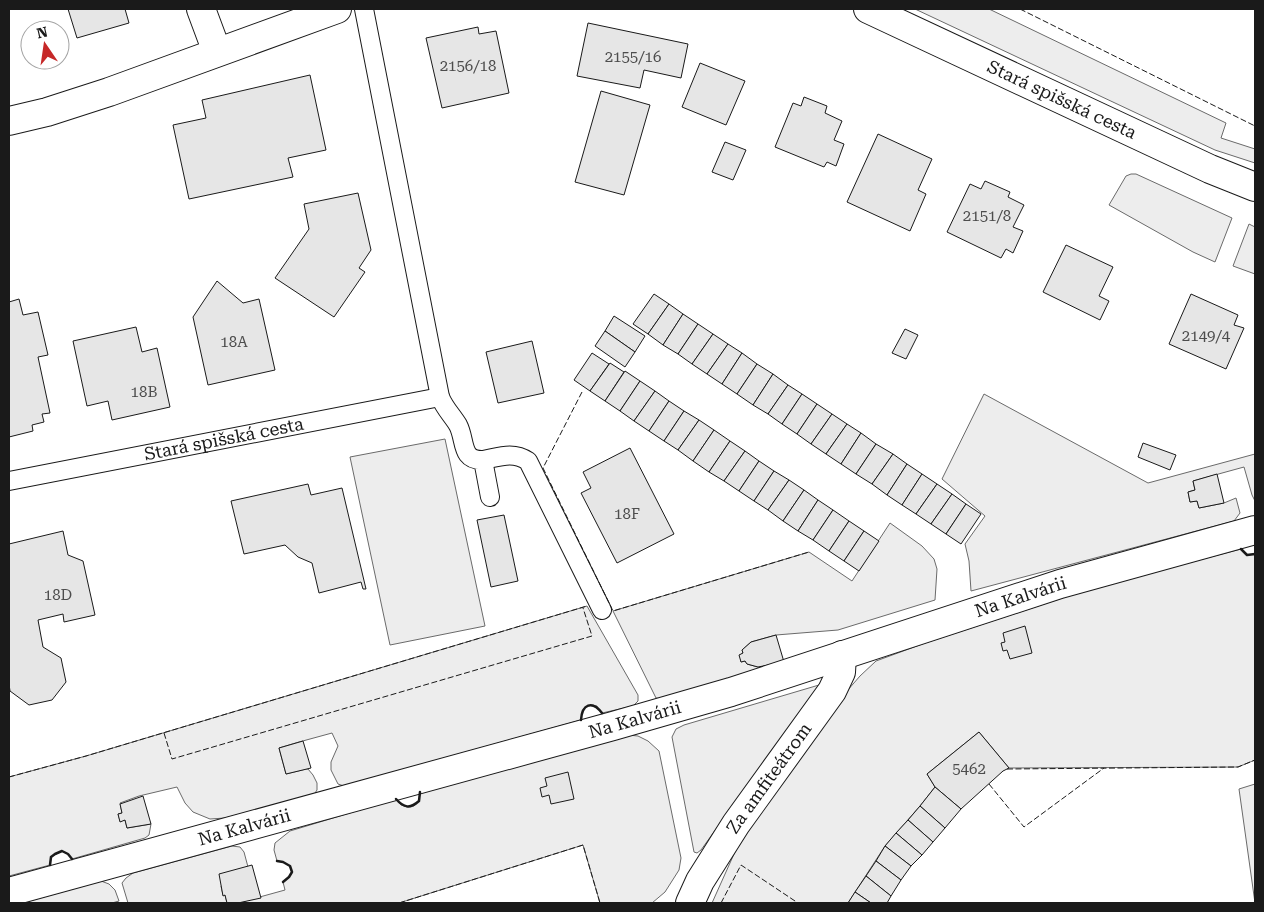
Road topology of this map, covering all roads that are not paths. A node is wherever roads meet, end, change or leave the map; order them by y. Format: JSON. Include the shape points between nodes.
{"nodes":[{"id":1,"x":201,"y":9,"type":"edge"},
{"id":2,"x":337,"y":9,"type":"edge"},
{"id":3,"x":364,"y":9,"type":"edge"},
{"id":4,"x":868,"y":9,"type":"edge"},
{"id":5,"x":217,"y":52,"type":"junction"},
{"id":6,"x":9,"y":121,"type":"edge"},
{"id":7,"x":1255,"y":187,"type":"edge"},
{"id":8,"x":440,"y":398,"type":"junction"},
{"id":9,"x":483,"y":460,"type":"junction"},
{"id":10,"x":9,"y":482,"type":"edge"},
{"id":11,"x":490,"y":497,"type":"dead end"},
{"id":12,"x":1255,"y":530,"type":"edge"},
{"id":13,"x":602,"y":610,"type":"dead end"},
{"id":14,"x":842,"y":655,"type":"junction"},
{"id":15,"x":9,"y":892,"type":"edge"},
{"id":16,"x":695,"y":892,"type":"edge"}],
"edges":[{"from":1,"to":5,"type":"street"},
{"from":2,"to":5,"type":"street"},
{"from":3,"to":8,"type":"lane"},
{"from":4,"to":7,"type":"street","name":"Stará spišská cesta"},
{"from":5,"to":6,"type":"street","via":[[109,92]]},
{"from":8,"to":9,"type":"lane","via":[[458,425],[469,457]]},
{"from":8,"to":10,"type":"lane","name":"Stará spišská cesta"},
{"from":9,"to":11,"type":"lane"},
{"from":9,"to":13,"type":"lane","via":[[510,454],[528,461]]},
{"from":12,"to":14,"type":"street","name":"Na Kalvárii","via":[[1060,584]]},
{"from":14,"to":15,"type":"street","name":"Na Kalvárii","via":[[613,726]]},
{"from":14,"to":16,"type":"street","name":"Za amfiteátrom","via":[[841,672],[832,691],[736,824]]}]}
